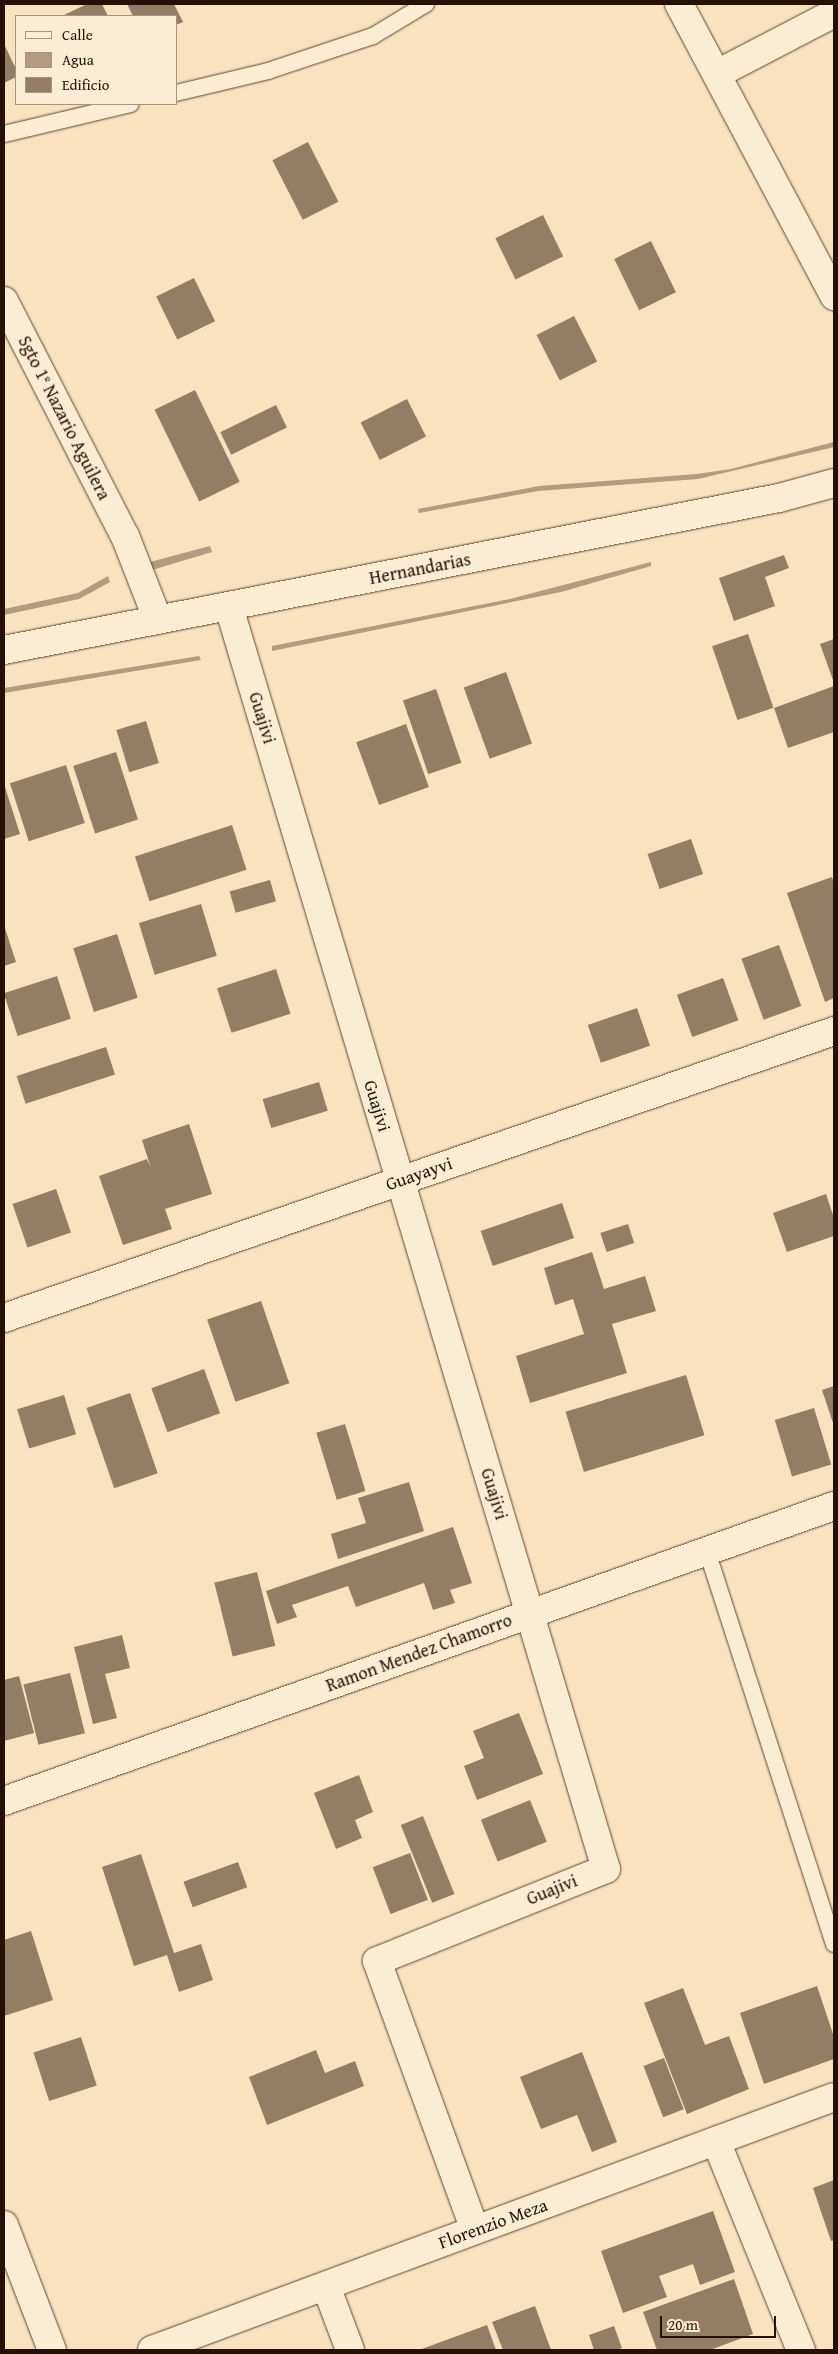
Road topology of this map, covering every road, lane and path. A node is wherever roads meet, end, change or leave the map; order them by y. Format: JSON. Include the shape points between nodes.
{"nodes":[{"id":1,"x":426,"y":4,"type":"edge"},
{"id":2,"x":679,"y":4,"type":"edge"},
{"id":3,"x":834,"y":13,"type":"edge"},
{"id":4,"x":717,"y":74,"type":"junction"},
{"id":5,"x":178,"y":93,"type":"edge"},
{"id":6,"x":127,"y":105,"type":"edge"},
{"id":7,"x":4,"y":134,"type":"edge"},
{"id":8,"x":834,"y":296,"type":"edge"},
{"id":9,"x":4,"y":301,"type":"edge"},
{"id":10,"x":834,"y":483,"type":"edge"},
{"id":11,"x":229,"y":606,"type":"junction"},
{"id":12,"x":158,"y":620,"type":"junction"},
{"id":13,"x":4,"y":650,"type":"edge"},
{"id":14,"x":834,"y":1031,"type":"edge"},
{"id":15,"x":400,"y":1180,"type":"junction"},
{"id":16,"x":4,"y":1318,"type":"edge"},
{"id":17,"x":834,"y":1506,"type":"edge"},
{"id":18,"x":707,"y":1551,"type":"junction"},
{"id":19,"x":530,"y":1614,"type":"junction"},
{"id":20,"x":4,"y":1801,"type":"edge"},
{"id":21,"x":834,"y":1944,"type":"edge"},
{"id":22,"x":834,"y":2097,"type":"edge"},
{"id":23,"x":716,"y":2142,"type":"junction"},
{"id":24,"x":4,"y":2225,"type":"edge"},
{"id":25,"x":475,"y":2230,"type":"junction"},
{"id":26,"x":326,"y":2286,"type":"junction"},
{"id":27,"x":52,"y":2350,"type":"edge"},
{"id":28,"x":152,"y":2350,"type":"edge"},
{"id":29,"x":350,"y":2350,"type":"edge"},
{"id":30,"x":801,"y":2350,"type":"edge"}],
"edges":[{"from":1,"to":5,"type":"lane","via":[[373,36],[268,71]]},
{"from":2,"to":4,"type":"street"},
{"from":3,"to":4,"type":"street"},
{"from":4,"to":8,"type":"street"},
{"from":6,"to":7,"type":"lane"},
{"from":9,"to":12,"type":"street","name":"Sgto 1º Nazario Aguilera","via":[[125,536]]},
{"from":10,"to":11,"type":"street","name":"Hernandarias","via":[[779,498]]},
{"from":11,"to":12,"type":"street","name":"Hernandarias"},
{"from":11,"to":15,"type":"street","name":"Guajivi"},
{"from":12,"to":13,"type":"street","name":"Hernandarias"},
{"from":14,"to":15,"type":"street","name":"Guayayvi"},
{"from":15,"to":16,"type":"street","name":"Guayayvi"},
{"from":15,"to":19,"type":"street","name":"Guajivi"},
{"from":17,"to":18,"type":"street","name":"Ramon Mendez Chamorro"},
{"from":18,"to":19,"type":"street","name":"Ramon Mendez Chamorro"},
{"from":18,"to":21,"type":"lane"},
{"from":19,"to":20,"type":"street","name":"Ramon Mendez Chamorro"},
{"from":19,"to":25,"type":"street","name":"Guajivi","via":[[606,1869],[377,1961]]},
{"from":22,"to":23,"type":"street","name":"Florenzio Meza"},
{"from":23,"to":25,"type":"street","name":"Florenzio Meza"},
{"from":23,"to":30,"type":"street"},
{"from":24,"to":27,"type":"street"},
{"from":25,"to":26,"type":"street","name":"Florenzio Meza"},
{"from":26,"to":28,"type":"street","name":"Florenzio Meza"},
{"from":26,"to":29,"type":"street"}]}
